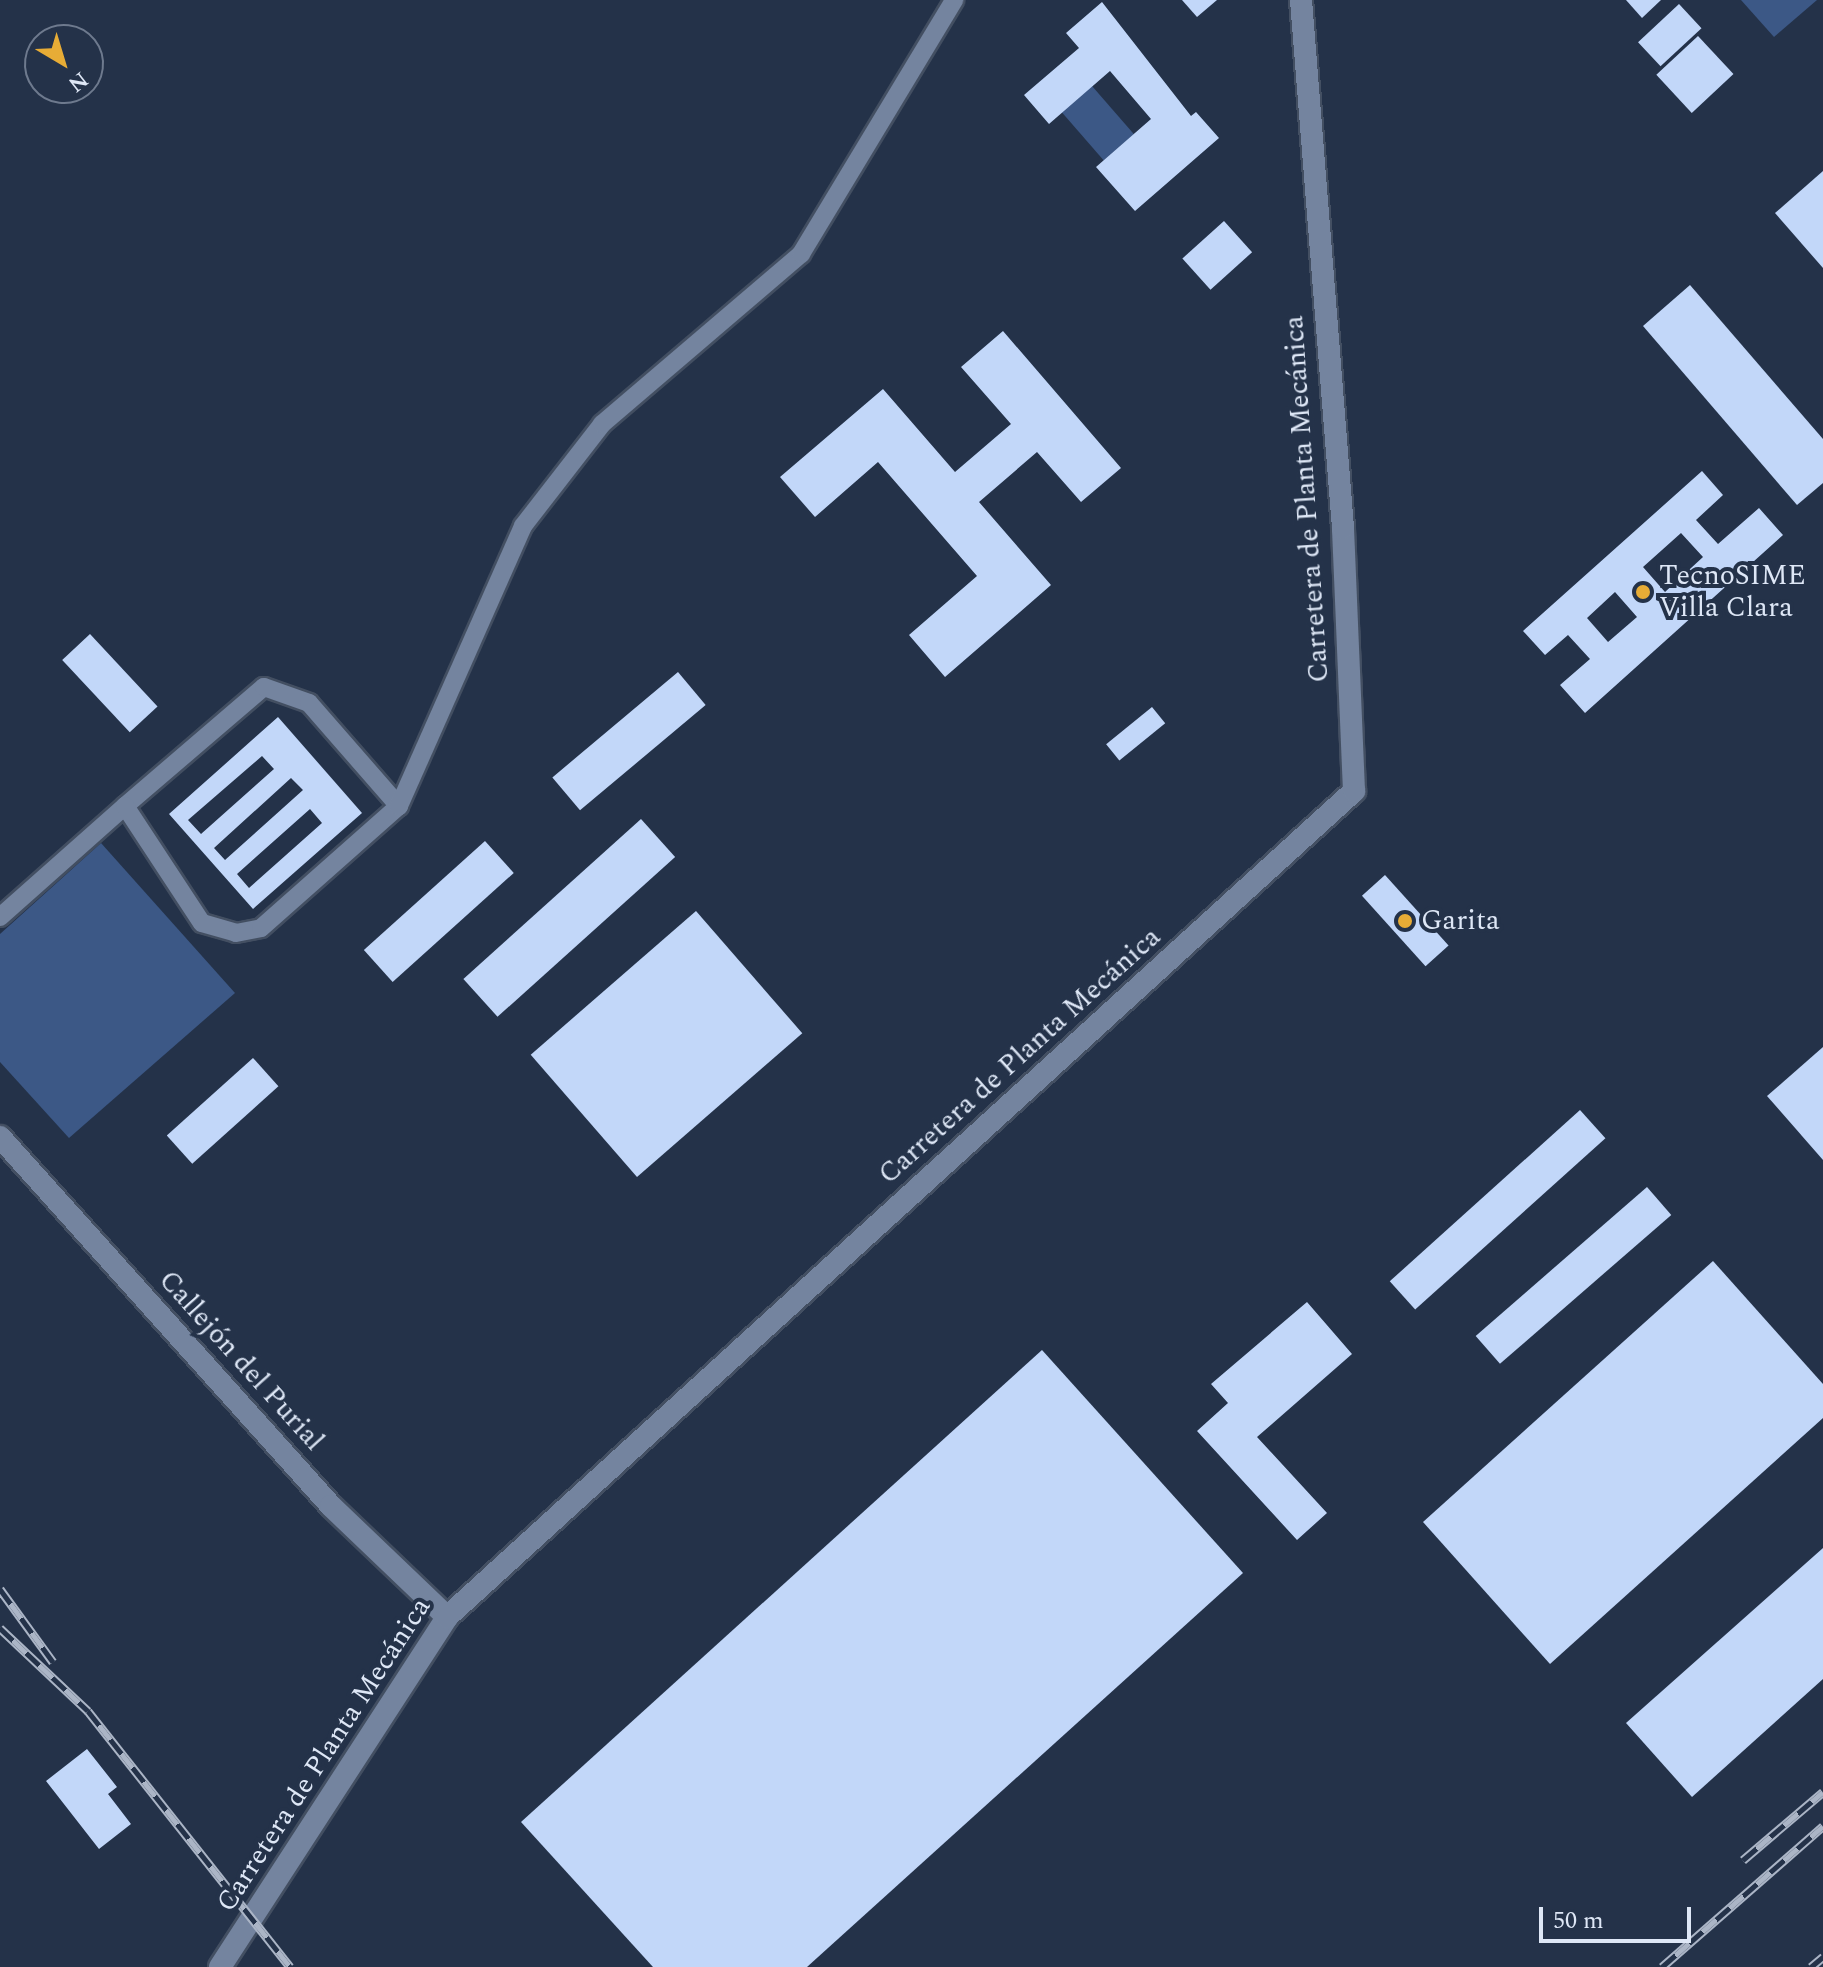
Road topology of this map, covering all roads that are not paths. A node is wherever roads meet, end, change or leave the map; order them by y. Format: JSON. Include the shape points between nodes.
{"nodes":[{"id":1,"x":954,"y":0,"type":"edge"},
{"id":2,"x":1301,"y":0,"type":"edge"},
{"id":3,"x":125,"y":806,"type":"junction"},
{"id":4,"x":399,"y":806,"type":"junction"},
{"id":5,"x":0,"y":917,"type":"edge"},
{"id":6,"x":0,"y":1137,"type":"edge"},
{"id":7,"x":447,"y":1617,"type":"junction"},
{"id":8,"x":220,"y":1967,"type":"edge"}],
"edges":[{"from":1,"to":4,"type":"street","via":[[801,254],[602,424],[523,526]]},
{"from":2,"to":7,"type":"street","name":"Carretera de Planta Mecánica","via":[[1343,528],[1354,791]]},
{"from":3,"to":4,"type":"street","via":[[264,687],[309,703]]},
{"from":3,"to":4,"type":"street","via":[[202,923],[236,933],[261,928]]},
{"from":3,"to":5,"type":"street"},
{"from":6,"to":7,"type":"street","name":"Callejón del Purial","via":[[331,1506]]},
{"from":7,"to":8,"type":"street","name":"Carretera de Planta Mecánica"}]}
